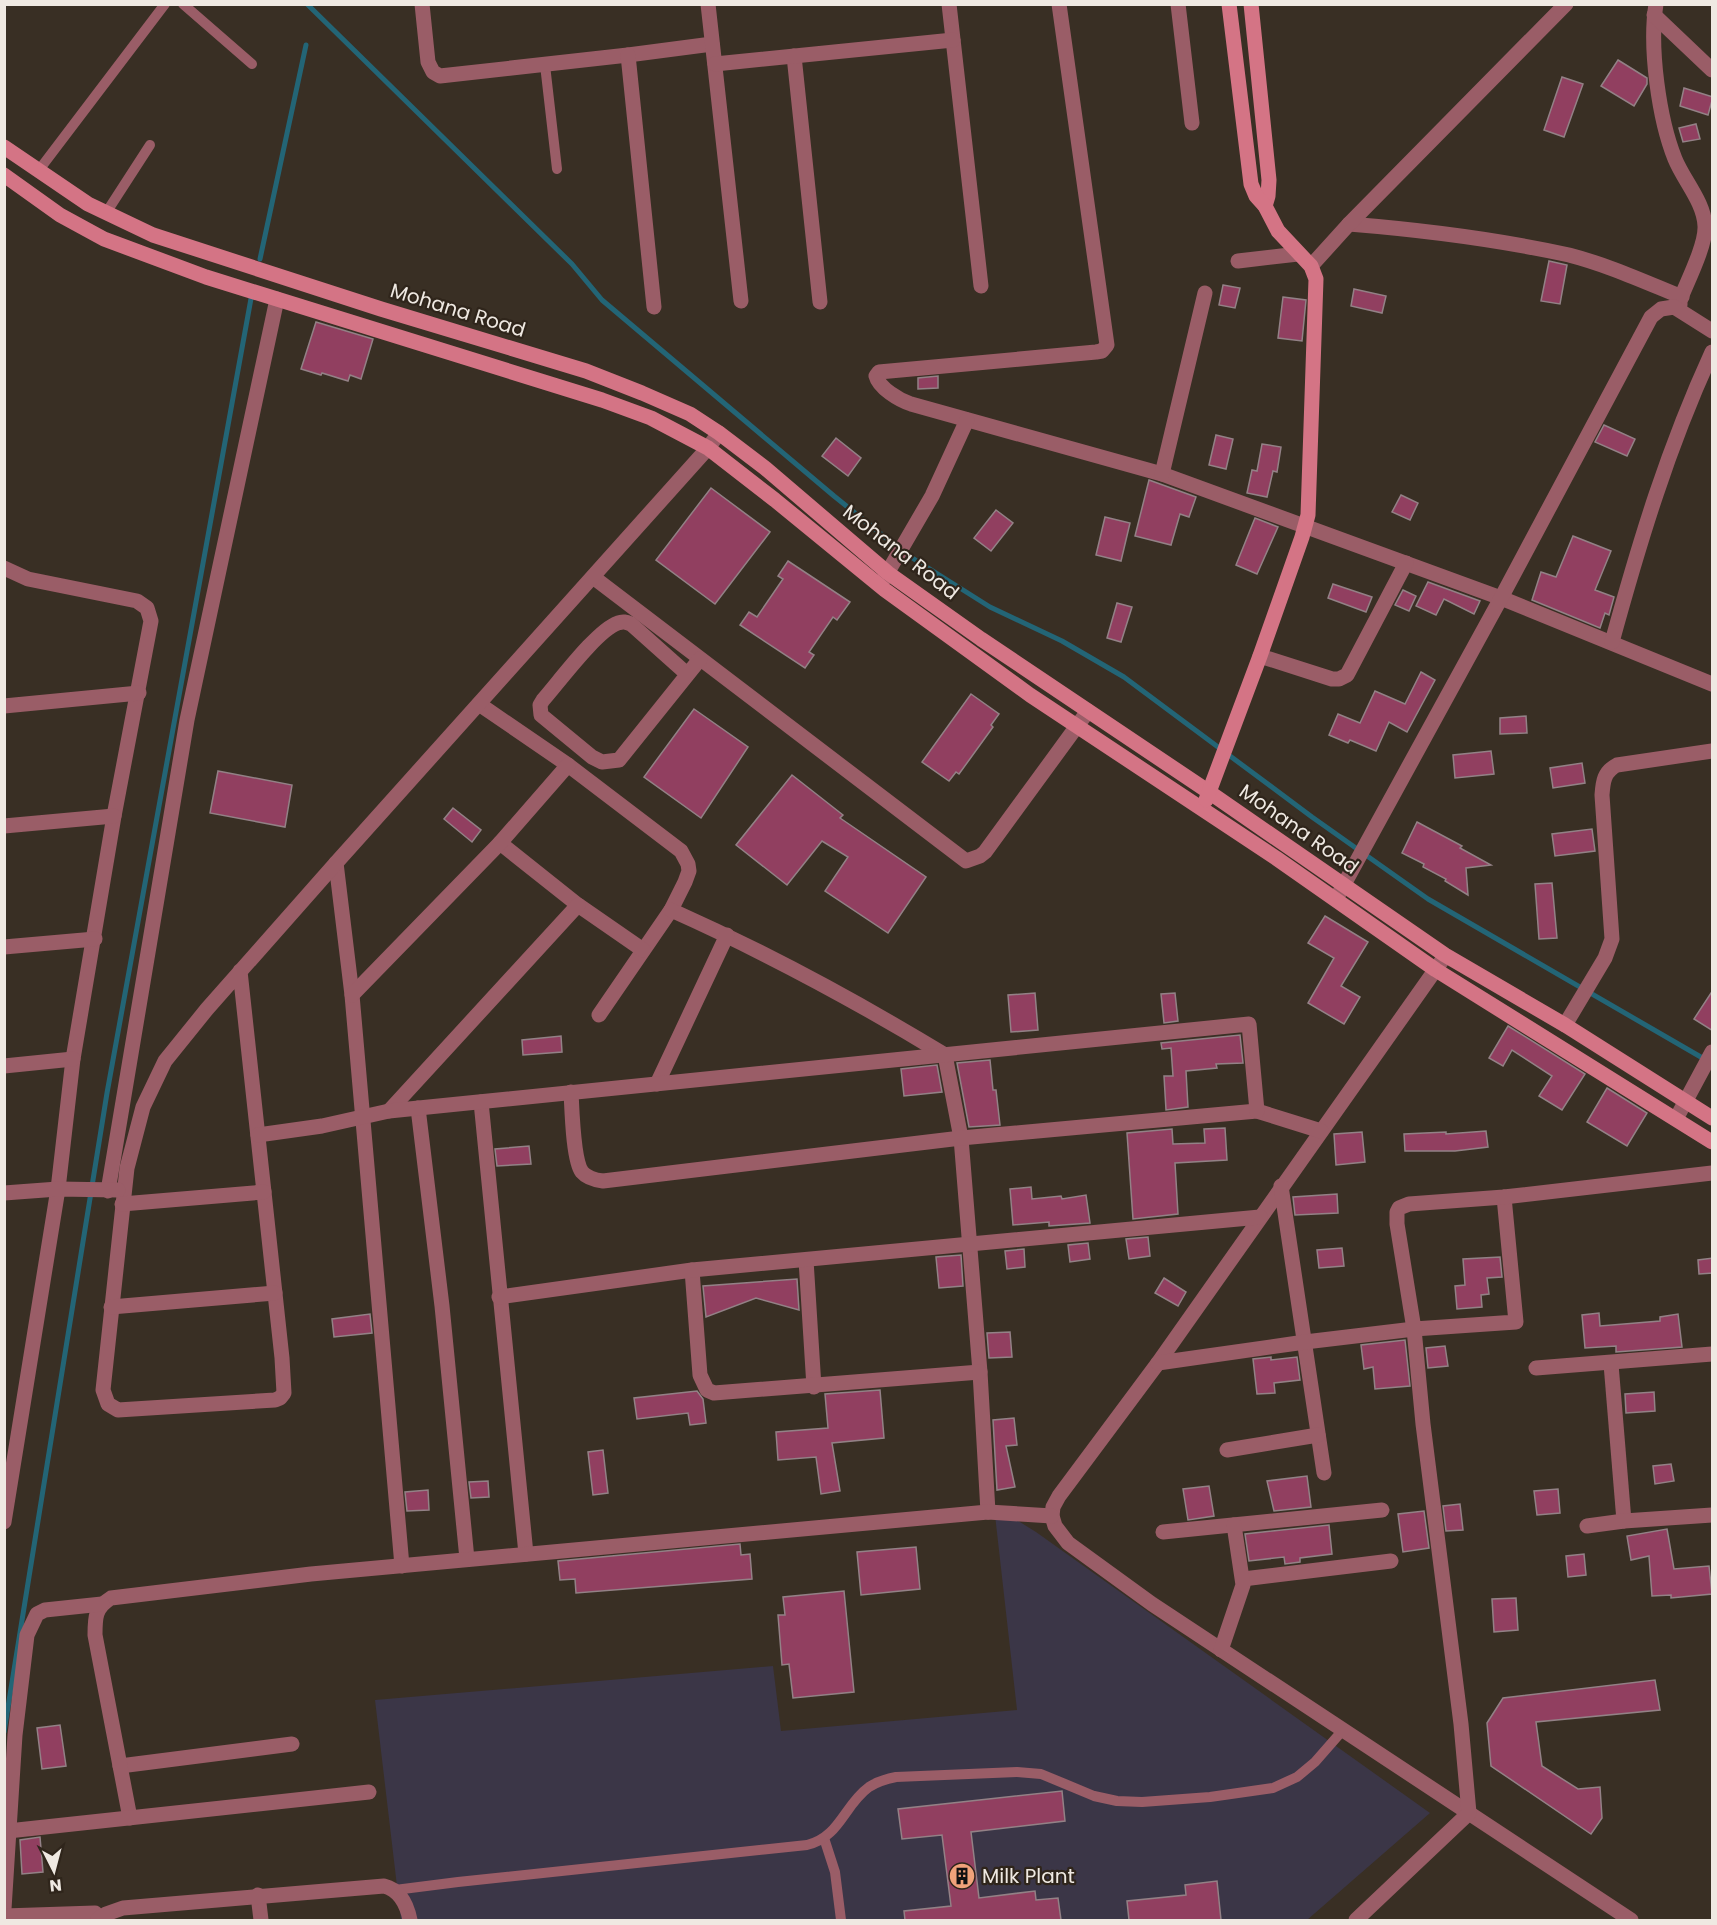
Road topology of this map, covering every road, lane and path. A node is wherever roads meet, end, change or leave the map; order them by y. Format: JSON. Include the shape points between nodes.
{"nodes":[{"id":1,"x":165,"y":4,"type":"edge"},
{"id":2,"x":183,"y":4,"type":"edge"},
{"id":3,"x":422,"y":4,"type":"edge"},
{"id":4,"x":708,"y":4,"type":"edge"},
{"id":5,"x":949,"y":4,"type":"edge"},
{"id":6,"x":1059,"y":4,"type":"edge"},
{"id":7,"x":1178,"y":4,"type":"edge"},
{"id":8,"x":1229,"y":4,"type":"edge"},
{"id":9,"x":1251,"y":4,"type":"edge"},
{"id":10,"x":1566,"y":4,"type":"edge"},
{"id":11,"x":1655,"y":10,"type":"edge"},
{"id":12,"x":953,"y":40,"type":"junction"},
{"id":13,"x":712,"y":44,"type":"junction"},
{"id":14,"x":628,"y":55,"type":"junction"},
{"id":15,"x":794,"y":56,"type":"junction"},
{"id":16,"x":252,"y":64,"type":"dead end"},
{"id":17,"x":715,"y":64,"type":"junction"},
{"id":18,"x":545,"y":65,"type":"junction"},
{"id":19,"x":1711,"y":65,"type":"edge"},
{"id":20,"x":1192,"y":123,"type":"dead end"},
{"id":21,"x":150,"y":145,"type":"dead end"},
{"id":22,"x":4,"y":147,"type":"edge"},
{"id":23,"x":557,"y":169,"type":"dead end"},
{"id":24,"x":39,"y":170,"type":"junction"},
{"id":25,"x":4,"y":175,"type":"edge"},
{"id":26,"x":1265,"y":206,"type":"junction"},
{"id":27,"x":104,"y":212,"type":"junction"},
{"id":28,"x":1350,"y":224,"type":"junction"},
{"id":29,"x":92,"y":233,"type":"junction"},
{"id":30,"x":1709,"y":236,"type":"edge"},
{"id":31,"x":1298,"y":254,"type":"junction"},
{"id":32,"x":1238,"y":261,"type":"dead end"},
{"id":33,"x":1311,"y":266,"type":"junction"},
{"id":34,"x":981,"y":286,"type":"dead end"},
{"id":35,"x":1205,"y":293,"type":"dead end"},
{"id":36,"x":277,"y":299,"type":"junction"},
{"id":37,"x":741,"y":301,"type":"dead end"},
{"id":38,"x":820,"y":302,"type":"dead end"},
{"id":39,"x":1681,"y":303,"type":"junction"},
{"id":40,"x":654,"y":307,"type":"dead end"},
{"id":41,"x":1713,"y":331,"type":"edge"},
{"id":42,"x":1713,"y":352,"type":"edge"},
{"id":43,"x":967,"y":420,"type":"junction"},
{"id":44,"x":719,"y":433,"type":"junction"},
{"id":45,"x":708,"y":448,"type":"junction"},
{"id":46,"x":1162,"y":474,"type":"junction"},
{"id":47,"x":1306,"y":525,"type":"junction"},
{"id":48,"x":1407,"y":563,"type":"junction"},
{"id":49,"x":4,"y":568,"type":"edge"},
{"id":50,"x":21,"y":576,"type":"junction"},
{"id":51,"x":593,"y":577,"type":"junction"},
{"id":52,"x":884,"y":580,"type":"junction"},
{"id":53,"x":4,"y":583,"type":"edge"},
{"id":54,"x":1501,"y":598,"type":"junction"},
{"id":55,"x":1612,"y":642,"type":"junction"},
{"id":56,"x":1260,"y":656,"type":"junction"},
{"id":57,"x":700,"y":659,"type":"junction"},
{"id":58,"x":687,"y":674,"type":"junction"},
{"id":59,"x":1713,"y":684,"type":"edge"},
{"id":60,"x":139,"y":693,"type":"junction"},
{"id":61,"x":479,"y":704,"type":"junction"},
{"id":62,"x":4,"y":705,"type":"edge"},
{"id":63,"x":1088,"y":711,"type":"junction"},
{"id":64,"x":1078,"y":726,"type":"junction"},
{"id":65,"x":1713,"y":751,"type":"edge"},
{"id":66,"x":568,"y":765,"type":"junction"},
{"id":67,"x":1209,"y":792,"type":"junction"},
{"id":68,"x":1203,"y":809,"type":"junction"},
{"id":69,"x":114,"y":816,"type":"junction"},
{"id":70,"x":4,"y":826,"type":"edge"},
{"id":71,"x":500,"y":843,"type":"junction"},
{"id":72,"x":336,"y":863,"type":"junction"},
{"id":73,"x":1340,"y":892,"type":"junction"},
{"id":74,"x":578,"y":905,"type":"junction"},
{"id":75,"x":671,"y":910,"type":"junction"},
{"id":76,"x":727,"y":935,"type":"junction"},
{"id":77,"x":95,"y":939,"type":"junction"},
{"id":78,"x":4,"y":947,"type":"edge"},
{"id":79,"x":643,"y":950,"type":"junction"},
{"id":80,"x":1445,"y":955,"type":"junction"},
{"id":81,"x":1436,"y":970,"type":"junction"},
{"id":82,"x":240,"y":971,"type":"junction"},
{"id":83,"x":352,"y":995,"type":"junction"},
{"id":84,"x":599,"y":1015,"type":"dead end"},
{"id":85,"x":1565,"y":1025,"type":"junction"},
{"id":86,"x":1712,"y":1053,"type":"edge"},
{"id":87,"x":945,"y":1055,"type":"junction"},
{"id":88,"x":74,"y":1059,"type":"junction"},
{"id":89,"x":4,"y":1066,"type":"edge"},
{"id":90,"x":657,"y":1084,"type":"junction"},
{"id":91,"x":571,"y":1092,"type":"junction"},
{"id":92,"x":481,"y":1102,"type":"junction"},
{"id":93,"x":1685,"y":1102,"type":"junction"},
{"id":94,"x":418,"y":1108,"type":"junction"},
{"id":95,"x":389,"y":1111,"type":"junction"},
{"id":96,"x":1257,"y":1111,"type":"junction"},
{"id":97,"x":362,"y":1117,"type":"junction"},
{"id":98,"x":1713,"y":1118,"type":"edge"},
{"id":99,"x":1676,"y":1119,"type":"junction"},
{"id":100,"x":1321,"y":1131,"type":"junction"},
{"id":101,"x":258,"y":1135,"type":"junction"},
{"id":102,"x":961,"y":1138,"type":"junction"},
{"id":103,"x":1713,"y":1142,"type":"edge"},
{"id":104,"x":1713,"y":1173,"type":"edge"},
{"id":105,"x":1281,"y":1186,"type":"junction"},
{"id":106,"x":64,"y":1189,"type":"junction"},
{"id":107,"x":108,"y":1191,"type":"junction"},
{"id":108,"x":264,"y":1192,"type":"junction"},
{"id":109,"x":4,"y":1193,"type":"edge"},
{"id":110,"x":123,"y":1197,"type":"junction"},
{"id":111,"x":1504,"y":1197,"type":"junction"},
{"id":112,"x":1260,"y":1217,"type":"junction"},
{"id":113,"x":971,"y":1244,"type":"junction"},
{"id":114,"x":806,"y":1260,"type":"junction"},
{"id":115,"x":692,"y":1270,"type":"junction"},
{"id":116,"x":275,"y":1293,"type":"junction"},
{"id":117,"x":499,"y":1297,"type":"junction"},
{"id":118,"x":111,"y":1307,"type":"junction"},
{"id":119,"x":1414,"y":1329,"type":"junction"},
{"id":120,"x":1305,"y":1342,"type":"junction"},
{"id":121,"x":1713,"y":1354,"type":"edge"},
{"id":122,"x":1158,"y":1363,"type":"junction"},
{"id":123,"x":1611,"y":1364,"type":"junction"},
{"id":124,"x":1536,"y":1368,"type":"dead end"},
{"id":125,"x":980,"y":1372,"type":"junction"},
{"id":126,"x":814,"y":1387,"type":"junction"},
{"id":127,"x":1318,"y":1435,"type":"junction"},
{"id":128,"x":1227,"y":1450,"type":"dead end"},
{"id":129,"x":1324,"y":1473,"type":"dead end"},
{"id":130,"x":1382,"y":1510,"type":"dead end"},
{"id":131,"x":988,"y":1512,"type":"junction"},
{"id":132,"x":1713,"y":1515,"type":"edge"},
{"id":133,"x":1052,"y":1516,"type":"junction"},
{"id":134,"x":1624,"y":1521,"type":"junction"},
{"id":135,"x":4,"y":1522,"type":"edge"},
{"id":136,"x":1234,"y":1525,"type":"junction"},
{"id":137,"x":1587,"y":1526,"type":"dead end"},
{"id":138,"x":1163,"y":1532,"type":"dead end"},
{"id":139,"x":526,"y":1554,"type":"junction"},
{"id":140,"x":467,"y":1559,"type":"junction"},
{"id":141,"x":1391,"y":1561,"type":"dead end"},
{"id":142,"x":402,"y":1566,"type":"junction"},
{"id":143,"x":1243,"y":1579,"type":"junction"},
{"id":144,"x":102,"y":1604,"type":"junction"},
{"id":145,"x":1221,"y":1650,"type":"junction"},
{"id":146,"x":1343,"y":1730,"type":"junction"},
{"id":147,"x":292,"y":1744,"type":"dead end"},
{"id":148,"x":120,"y":1766,"type":"junction"},
{"id":149,"x":369,"y":1792,"type":"dead end"},
{"id":150,"x":1469,"y":1813,"type":"junction"},
{"id":151,"x":130,"y":1818,"type":"junction"},
{"id":152,"x":9,"y":1832,"type":"junction"},
{"id":153,"x":824,"y":1838,"type":"junction"},
{"id":154,"x":395,"y":1890,"type":"junction"},
{"id":155,"x":258,"y":1896,"type":"junction"},
{"id":156,"x":4,"y":1909,"type":"edge"},
{"id":157,"x":1615,"y":1915,"type":"edge"},
{"id":158,"x":4,"y":1916,"type":"edge"},
{"id":159,"x":98,"y":1920,"type":"edge"},
{"id":160,"x":261,"y":1920,"type":"edge"},
{"id":161,"x":410,"y":1920,"type":"edge"},
{"id":162,"x":841,"y":1920,"type":"edge"},
{"id":163,"x":1356,"y":1920,"type":"edge"},
{"id":164,"x":1631,"y":1920,"type":"edge"}],
"edges":[{"from":1,"to":24,"type":"lane"},
{"from":2,"to":16,"type":"lane"},
{"from":3,"to":18,"type":"street","via":[[428,62],[440,76]]},
{"from":4,"to":13,"type":"street"},
{"from":5,"to":12,"type":"street"},
{"from":6,"to":43,"type":"street","via":[[1107,345],[1096,352],[876,373],[878,382],[905,402]]},
{"from":7,"to":20,"type":"street"},
{"from":8,"to":26,"type":"street","via":[[1251,184]]},
{"from":9,"to":26,"type":"street","via":[[1269,180]]},
{"from":10,"to":28,"type":"street"},
{"from":11,"to":19,"type":"street"},
{"from":11,"to":30,"type":"street","via":[[1655,60],[1668,140],[1703,214]]},
{"from":12,"to":15,"type":"street"},
{"from":12,"to":34,"type":"street"},
{"from":13,"to":14,"type":"street"},
{"from":13,"to":17,"type":"street"},
{"from":14,"to":18,"type":"street"},
{"from":14,"to":40,"type":"street"},
{"from":15,"to":17,"type":"street"},
{"from":15,"to":38,"type":"street"},
{"from":17,"to":37,"type":"street"},
{"from":18,"to":23,"type":"lane"},
{"from":21,"to":27,"type":"lane"},
{"from":22,"to":24,"type":"street","name":"Mohana Road"},
{"from":24,"to":27,"type":"street","name":"Mohana Road"},
{"from":25,"to":29,"type":"street","name":"Mohana Road"},
{"from":26,"to":31,"type":"street","via":[[1278,231]]},
{"from":27,"to":29,"type":"street"},
{"from":27,"to":44,"type":"street","name":"Mohana Road","via":[[205,253],[586,371],[670,405]]},
{"from":28,"to":33,"type":"street"},
{"from":28,"to":39,"type":"street","via":[[1445,232],[1570,256],[1608,267]]},
{"from":29,"to":36,"type":"street","name":"Mohana Road","via":[[206,277]]},
{"from":30,"to":39,"type":"street"},
{"from":31,"to":32,"type":"street"},
{"from":31,"to":33,"type":"street"},
{"from":33,"to":47,"type":"street","via":[[1316,279]]},
{"from":35,"to":46,"type":"street"},
{"from":36,"to":45,"type":"street","name":"Mohana Road","via":[[602,400],[651,418]]},
{"from":36,"to":107,"type":"street","via":[[187,720]]},
{"from":39,"to":41,"type":"street"},
{"from":39,"to":54,"type":"street","via":[[1651,317]]},
{"from":42,"to":55,"type":"street","via":[[1665,465]]},
{"from":43,"to":46,"type":"street"},
{"from":43,"to":52,"type":"street"},
{"from":44,"to":45,"type":"street"},
{"from":44,"to":52,"type":"street","name":"Mohana Road","via":[[765,468]]},
{"from":45,"to":51,"type":"street"},
{"from":45,"to":52,"type":"street","name":"Mohana Road"},
{"from":46,"to":47,"type":"street"},
{"from":47,"to":48,"type":"street"},
{"from":47,"to":56,"type":"street"},
{"from":48,"to":54,"type":"street"},
{"from":48,"to":56,"type":"street","via":[[1343,678],[1332,679]]},
{"from":49,"to":50,"type":"street"},
{"from":50,"to":53,"type":"street"},
{"from":50,"to":60,"type":"street","via":[[130,599],[147,608],[151,629]]},
{"from":51,"to":57,"type":"street"},
{"from":51,"to":61,"type":"street"},
{"from":52,"to":63,"type":"street","name":"Mohana Road"},
{"from":52,"to":64,"type":"street","name":"Mohana Road","via":[[934,627]]},
{"from":54,"to":55,"type":"street"},
{"from":54,"to":73,"type":"street"},
{"from":55,"to":59,"type":"street"},
{"from":56,"to":67,"type":"street"},
{"from":57,"to":58,"type":"street"},
{"from":57,"to":64,"type":"street","via":[[966,861],[985,852]]},
{"from":58,"to":58,"type":"street","via":[[619,760],[611,763],[592,757],[540,715],[543,700],[601,634],[619,622],[631,624]]},
{"from":60,"to":62,"type":"street"},
{"from":60,"to":69,"type":"street"},
{"from":61,"to":66,"type":"street"},
{"from":61,"to":72,"type":"street"},
{"from":63,"to":64,"type":"street"},
{"from":63,"to":67,"type":"street","name":"Mohana Road"},
{"from":64,"to":68,"type":"street","name":"Mohana Road"},
{"from":65,"to":85,"type":"street","via":[[1627,763],[1611,768],[1605,775],[1602,795],[1612,939]]},
{"from":66,"to":71,"type":"street"},
{"from":66,"to":75,"type":"street","via":[[686,858],[688,871]]},
{"from":67,"to":68,"type":"street"},
{"from":67,"to":73,"type":"street","name":"Mohana Road"},
{"from":68,"to":73,"type":"street","name":"Mohana Road"},
{"from":69,"to":70,"type":"street"},
{"from":69,"to":77,"type":"street"},
{"from":71,"to":74,"type":"street"},
{"from":71,"to":83,"type":"street"},
{"from":72,"to":82,"type":"street"},
{"from":72,"to":83,"type":"street"},
{"from":73,"to":80,"type":"street","name":"Mohana Road"},
{"from":73,"to":81,"type":"street","name":"Mohana Road"},
{"from":74,"to":79,"type":"street"},
{"from":74,"to":95,"type":"street"},
{"from":75,"to":76,"type":"street"},
{"from":75,"to":79,"type":"street"},
{"from":76,"to":87,"type":"street"},
{"from":76,"to":90,"type":"street"},
{"from":77,"to":78,"type":"street"},
{"from":77,"to":88,"type":"street"},
{"from":79,"to":84,"type":"street"},
{"from":80,"to":81,"type":"street"},
{"from":80,"to":85,"type":"street","name":"Mohana Road"},
{"from":81,"to":99,"type":"street","name":"Mohana Road"},
{"from":81,"to":100,"type":"street"},
{"from":82,"to":101,"type":"street"},
{"from":82,"to":110,"type":"street","via":[[179,1041],[158,1073],[132,1144]]},
{"from":83,"to":97,"type":"street"},
{"from":85,"to":93,"type":"street","name":"Mohana Road"},
{"from":86,"to":93,"type":"street"},
{"from":87,"to":90,"type":"street"},
{"from":87,"to":96,"type":"street","via":[[1250,1024]]},
{"from":87,"to":102,"type":"street"},
{"from":88,"to":89,"type":"street"},
{"from":88,"to":106,"type":"street"},
{"from":90,"to":91,"type":"street"},
{"from":91,"to":92,"type":"street"},
{"from":91,"to":102,"type":"street","via":[[577,1161],[582,1172],[603,1181]]},
{"from":92,"to":94,"type":"street"},
{"from":92,"to":117,"type":"street"},
{"from":93,"to":98,"type":"street","name":"Mohana Road"},
{"from":93,"to":99,"type":"street"},
{"from":94,"to":95,"type":"street"},
{"from":94,"to":140,"type":"street"},
{"from":95,"to":97,"type":"street"},
{"from":96,"to":100,"type":"street"},
{"from":96,"to":102,"type":"street"},
{"from":97,"to":101,"type":"street"},
{"from":97,"to":142,"type":"street"},
{"from":99,"to":103,"type":"street","name":"Mohana Road"},
{"from":100,"to":105,"type":"street"},
{"from":101,"to":108,"type":"street"},
{"from":102,"to":113,"type":"street"},
{"from":104,"to":111,"type":"street"},
{"from":105,"to":112,"type":"street"},
{"from":105,"to":120,"type":"street"},
{"from":106,"to":107,"type":"street"},
{"from":106,"to":109,"type":"street"},
{"from":106,"to":135,"type":"street"},
{"from":107,"to":110,"type":"street"},
{"from":108,"to":110,"type":"street"},
{"from":108,"to":116,"type":"street"},
{"from":110,"to":118,"type":"street"},
{"from":111,"to":119,"type":"street","via":[[1516,1322]]},
{"from":111,"to":119,"type":"street","via":[[1399,1208],[1397,1224]]},
{"from":112,"to":113,"type":"street"},
{"from":112,"to":122,"type":"street"},
{"from":113,"to":114,"type":"street"},
{"from":113,"to":125,"type":"street"},
{"from":114,"to":115,"type":"street"},
{"from":114,"to":126,"type":"street"},
{"from":115,"to":117,"type":"street"},
{"from":115,"to":126,"type":"street","via":[[700,1375],[707,1390],[722,1394]]},
{"from":116,"to":118,"type":"street"},
{"from":116,"to":118,"type":"street","via":[[285,1388],[275,1400],[112,1408],[103,1390]]},
{"from":117,"to":139,"type":"street"},
{"from":119,"to":120,"type":"street"},
{"from":119,"to":150,"type":"street"},
{"from":120,"to":122,"type":"street"},
{"from":120,"to":127,"type":"street"},
{"from":121,"to":123,"type":"street"},
{"from":122,"to":133,"type":"street","via":[[1059,1496]]},
{"from":123,"to":124,"type":"street"},
{"from":123,"to":134,"type":"street"},
{"from":125,"to":126,"type":"street"},
{"from":125,"to":131,"type":"street"},
{"from":127,"to":128,"type":"street"},
{"from":127,"to":129,"type":"street"},
{"from":130,"to":136,"type":"street"},
{"from":131,"to":133,"type":"street"},
{"from":131,"to":139,"type":"street"},
{"from":132,"to":134,"type":"street"},
{"from":133,"to":145,"type":"street","via":[[1055,1527],[1068,1543]]},
{"from":134,"to":137,"type":"street"},
{"from":136,"to":138,"type":"street"},
{"from":136,"to":143,"type":"street"},
{"from":139,"to":140,"type":"street"},
{"from":140,"to":142,"type":"street"},
{"from":141,"to":143,"type":"street"},
{"from":142,"to":144,"type":"street","via":[[111,1598]]},
{"from":143,"to":145,"type":"street"},
{"from":144,"to":148,"type":"street","via":[[95,1621],[96,1635]]},
{"from":144,"to":152,"type":"street","via":[[45,1610],[37,1614],[27,1635]]},
{"from":145,"to":146,"type":"street"},
{"from":146,"to":150,"type":"street"},
{"from":146,"to":153,"type":"lane","via":[[1297,1777],[1273,1788],[1210,1797],[1117,1801],[1041,1774],[1017,1772],[881,1780],[867,1788]]},
{"from":147,"to":148,"type":"street"},
{"from":148,"to":151,"type":"street"},
{"from":149,"to":151,"type":"street"},
{"from":150,"to":157,"type":"street"},
{"from":150,"to":163,"type":"street"},
{"from":151,"to":152,"type":"street"},
{"from":152,"to":156,"type":"street"},
{"from":153,"to":154,"type":"lane","via":[[807,1845]]},
{"from":153,"to":162,"type":"lane","via":[[835,1872]]},
{"from":154,"to":155,"type":"street","via":[[384,1886]]},
{"from":154,"to":161,"type":"street"},
{"from":155,"to":159,"type":"street","via":[[123,1908]]},
{"from":155,"to":160,"type":"street"},
{"from":157,"to":164,"type":"street"},
{"from":158,"to":159,"type":"street","via":[[95,1913]]}]}
